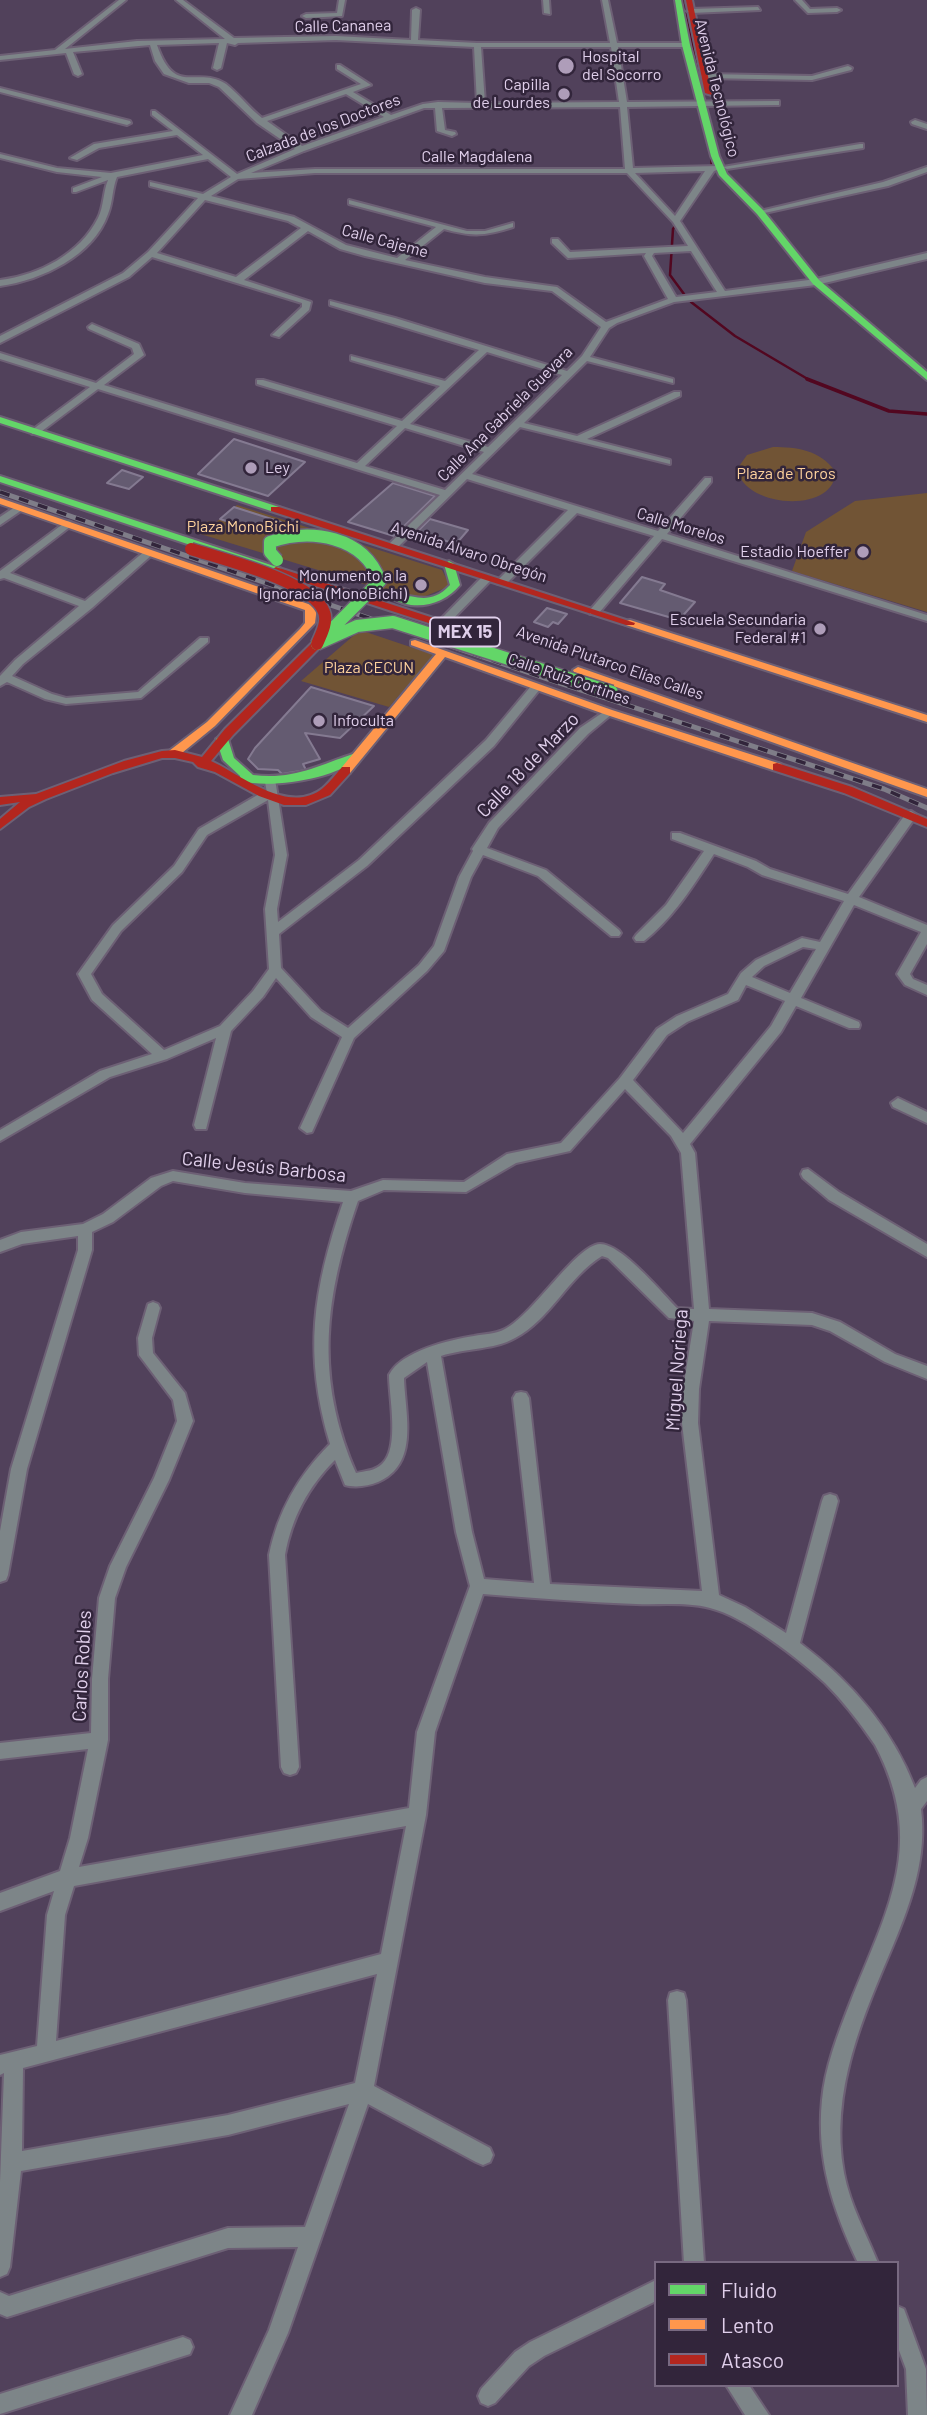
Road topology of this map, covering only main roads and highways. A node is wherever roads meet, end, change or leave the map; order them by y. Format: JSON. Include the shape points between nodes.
{"nodes":[{"id":1,"x":678,"y":0,"type":"edge"},
{"id":2,"x":690,"y":5,"type":"edge"},
{"id":3,"x":707,"y":103,"type":"junction"},
{"id":4,"x":927,"y":377,"type":"edge"},
{"id":5,"x":0,"y":420,"type":"edge"},
{"id":6,"x":120,"y":458,"type":"junction"},
{"id":7,"x":100,"y":475,"type":"dead end"},
{"id":8,"x":0,"y":479,"type":"edge"},
{"id":9,"x":0,"y":501,"type":"edge"},
{"id":10,"x":108,"y":513,"type":"junction"},
{"id":11,"x":449,"y":564,"type":"junction"},
{"id":12,"x":310,"y":608,"type":"junction"},
{"id":13,"x":317,"y":644,"type":"junction"},
{"id":14,"x":444,"y":652,"type":"junction"},
{"id":15,"x":927,"y":719,"type":"edge"},
{"id":16,"x":747,"y":730,"type":"junction"},
{"id":17,"x":226,"y":735,"type":"junction"},
{"id":18,"x":173,"y":754,"type":"junction"},
{"id":19,"x":354,"y":757,"type":"junction"},
{"id":20,"x":202,"y":764,"type":"junction"},
{"id":21,"x":219,"y":772,"type":"junction"},
{"id":22,"x":317,"y":775,"type":"junction"},
{"id":23,"x":251,"y":780,"type":"junction"},
{"id":24,"x":327,"y":791,"type":"junction"},
{"id":25,"x":270,"y":793,"type":"junction"},
{"id":26,"x":927,"y":793,"type":"edge"},
{"id":27,"x":42,"y":796,"type":"junction"},
{"id":28,"x":0,"y":801,"type":"edge"},
{"id":29,"x":927,"y":823,"type":"edge"},
{"id":30,"x":0,"y":825,"type":"edge"}],
"edges":[{"from":1,"to":3,"type":"main road","name":"Avenida Tecnológico","via":[[686,45]]},
{"from":2,"to":3,"type":"main road","name":"Avenida Tecnológico"},
{"from":3,"to":4,"type":"main road","name":"Avenida Tecnológico","via":[[722,168],[817,282]]},
{"from":5,"to":6,"type":"main road","name":"Avenida Álvaro Obregón"},
{"from":6,"to":7,"type":"main road"},
{"from":6,"to":11,"type":"main road","name":"Avenida Álvaro Obregón"},
{"from":8,"to":10,"type":"main road","name":"Avenida Plutarco Elías Calles","number":"MEX 15","via":[[74,497]]},
{"from":9,"to":12,"type":"main road","name":"Calle Ruíz Cortines"},
{"from":10,"to":13,"type":"main road","bridge":true,"via":[[317,599],[325,618]]},
{"from":10,"to":16,"type":"main road","name":"Avenida Plutarco Elías Calles","number":"MEX 15"},
{"from":11,"to":13,"type":"main road","bridge":true,"via":[[452,591],[436,600],[416,602],[277,560],[270,552],[270,542],[285,534],[305,533],[359,551],[377,562],[382,571],[380,581],[373,590]]},
{"from":11,"to":15,"type":"main road","name":"Avenida Álvaro Obregón"},
{"from":12,"to":14,"type":"main road","name":"Calle Ruíz Cortines"},
{"from":12,"to":18,"type":"main road","via":[[310,623],[304,631],[211,724]]},
{"from":13,"to":16,"type":"main road","bridge":true,"via":[[357,626],[393,622]]},
{"from":13,"to":17,"type":"main road"},
{"from":14,"to":19,"type":"main road"},
{"from":14,"to":29,"type":"main road","name":"Calle Ruíz Cortines","via":[[608,712],[810,776]]},
{"from":16,"to":26,"type":"main road","name":"Avenida Plutarco Elías Calles","number":"MEX 15"},
{"from":17,"to":20,"type":"main road"},
{"from":17,"to":23,"type":"main road","via":[[229,760]]},
{"from":18,"to":20,"type":"main road"},
{"from":18,"to":27,"type":"main road"},
{"from":19,"to":22,"type":"main road"},
{"from":19,"to":24,"type":"main road"},
{"from":20,"to":21,"type":"main road"},
{"from":21,"to":23,"type":"main road"},
{"from":21,"to":25,"type":"main road"},
{"from":22,"to":24,"type":"main road"},
{"from":22,"to":25,"type":"main road"},
{"from":23,"to":25,"type":"main road"},
{"from":24,"to":25,"type":"main road","via":[[300,801]]},
{"from":27,"to":28,"type":"main road"},
{"from":27,"to":30,"type":"main road"}]}
